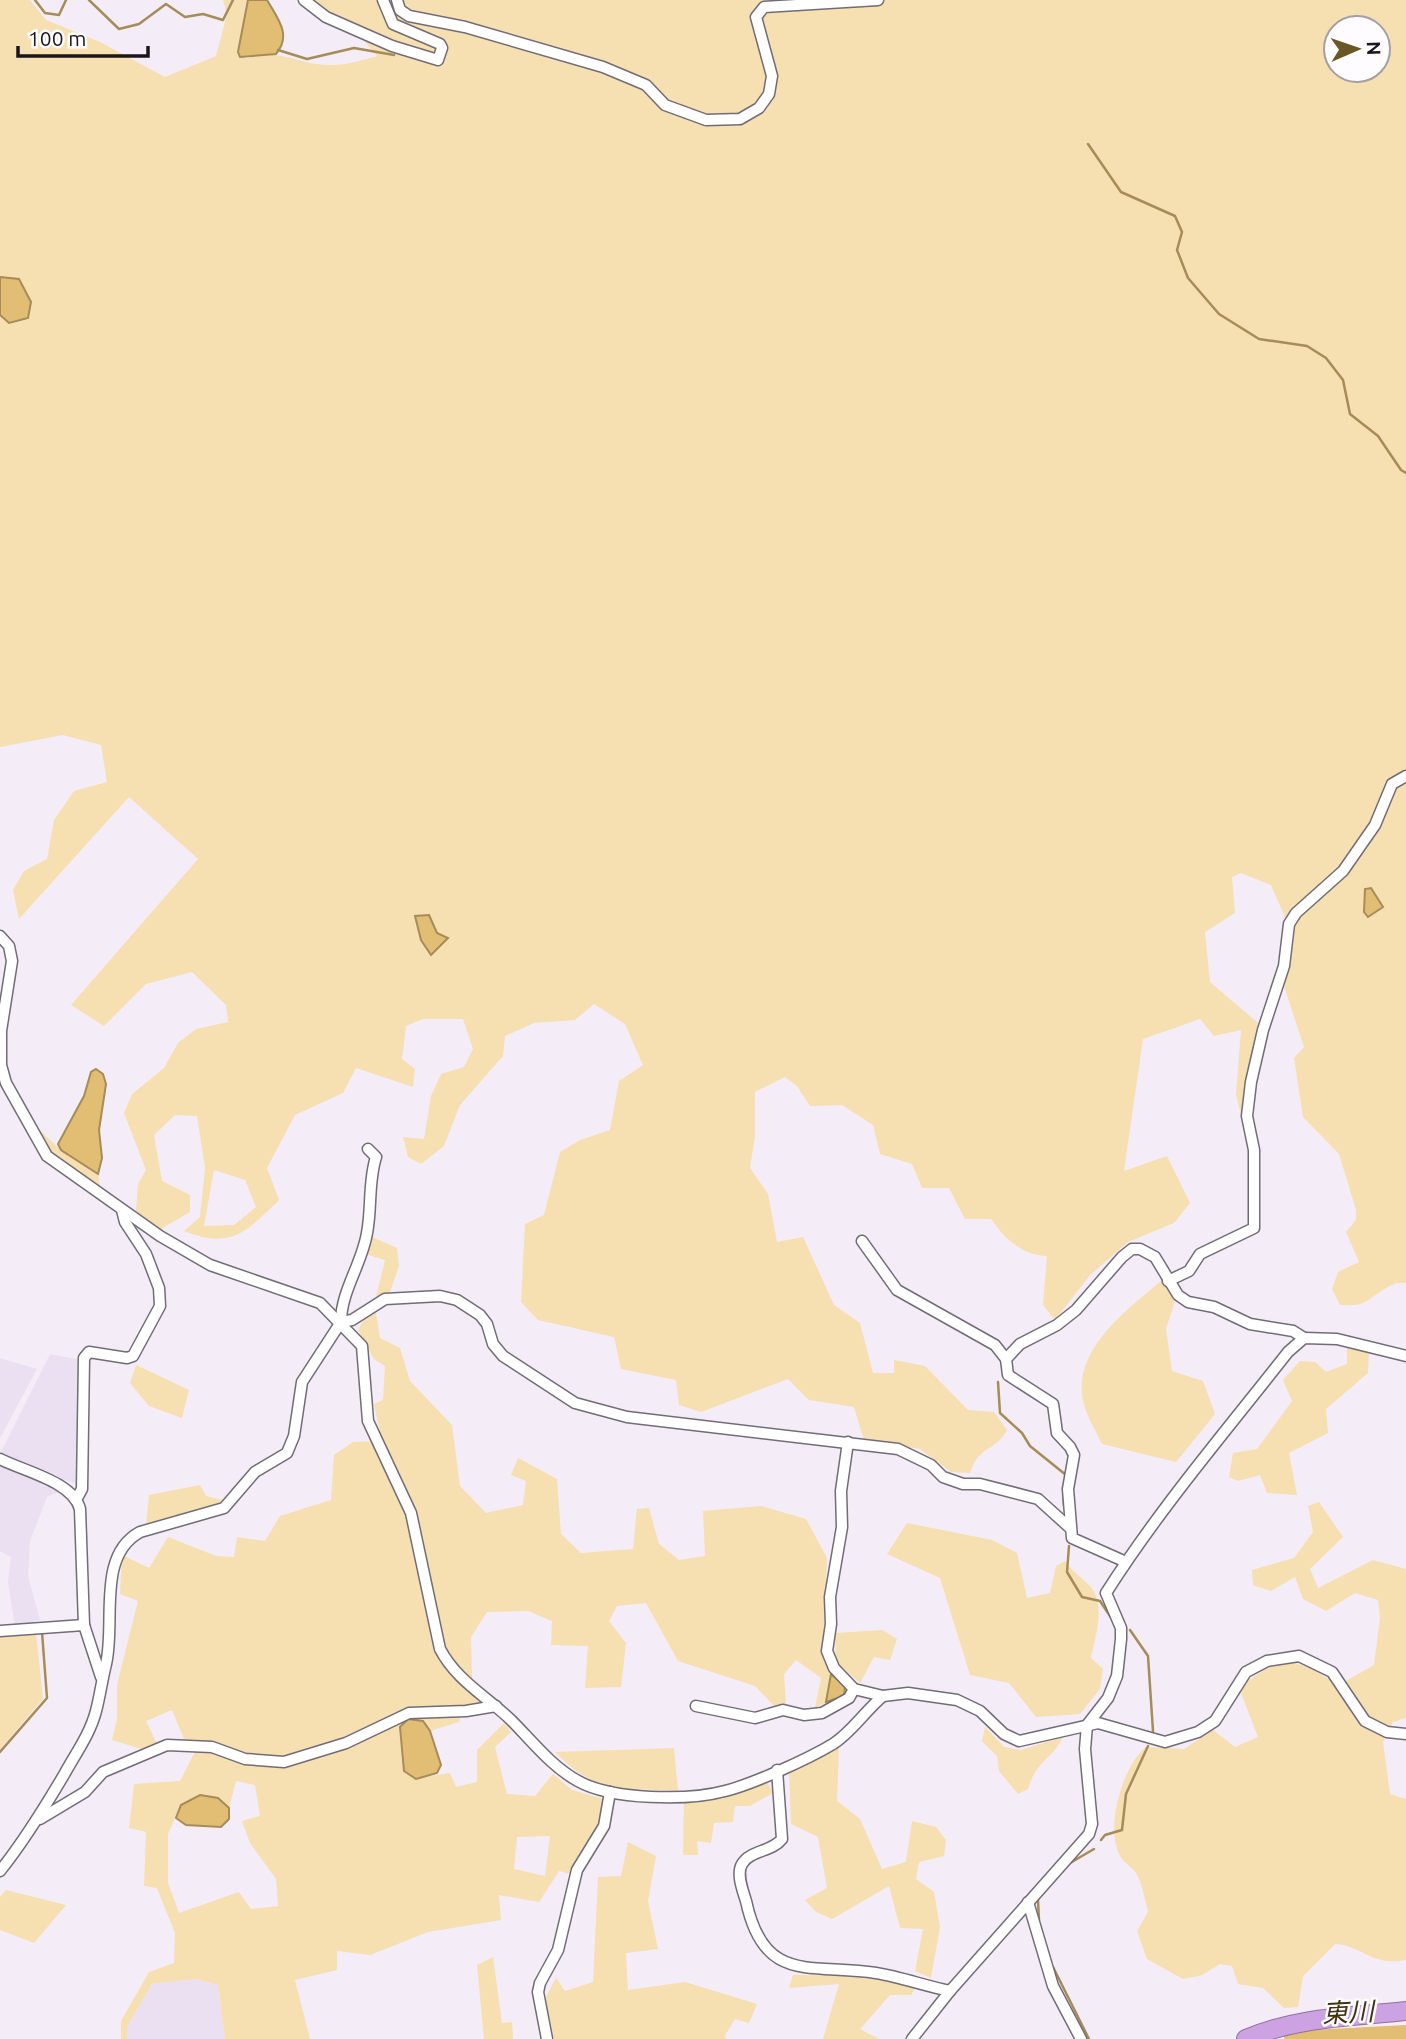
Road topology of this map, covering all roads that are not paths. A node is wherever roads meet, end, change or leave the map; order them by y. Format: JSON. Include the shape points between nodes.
{"nodes":[{"id":1,"x":304,"y":0,"type":"edge"},
{"id":2,"x":383,"y":0,"type":"edge"},
{"id":3,"x":397,"y":0,"type":"edge"},
{"id":4,"x":878,"y":0,"type":"edge"},
{"id":5,"x":1406,"y":776,"type":"edge"},
{"id":6,"x":0,"y":936,"type":"edge"},
{"id":7,"x":368,"y":1149,"type":"dead end"},
{"id":8,"x":122,"y":1210,"type":"junction"},
{"id":9,"x":862,"y":1241,"type":"dead end"},
{"id":10,"x":1168,"y":1281,"type":"junction"},
{"id":11,"x":341,"y":1322,"type":"junction"},
{"id":12,"x":1304,"y":1339,"type":"junction"},
{"id":13,"x":1406,"y":1356,"type":"edge"},
{"id":14,"x":1006,"y":1359,"type":"junction"},
{"id":15,"x":848,"y":1442,"type":"junction"},
{"id":16,"x":0,"y":1459,"type":"edge"},
{"id":17,"x":77,"y":1498,"type":"junction"},
{"id":18,"x":1069,"y":1527,"type":"junction"},
{"id":19,"x":1126,"y":1562,"type":"junction"},
{"id":20,"x":83,"y":1625,"type":"junction"},
{"id":21,"x":0,"y":1631,"type":"edge"},
{"id":22,"x":100,"y":1677,"type":"junction"},
{"id":23,"x":854,"y":1689,"type":"junction"},
{"id":24,"x":883,"y":1696,"type":"junction"},
{"id":25,"x":496,"y":1706,"type":"junction"},
{"id":26,"x":696,"y":1706,"type":"dead end"},
{"id":27,"x":1087,"y":1724,"type":"junction"},
{"id":28,"x":1406,"y":1734,"type":"edge"},
{"id":29,"x":777,"y":1770,"type":"junction"},
{"id":30,"x":610,"y":1792,"type":"junction"},
{"id":31,"x":37,"y":1820,"type":"junction"},
{"id":32,"x":0,"y":1871,"type":"edge"},
{"id":33,"x":1028,"y":1902,"type":"junction"},
{"id":34,"x":950,"y":1991,"type":"junction"},
{"id":35,"x":1406,"y":2011,"type":"edge"},
{"id":36,"x":547,"y":2039,"type":"edge"},
{"id":37,"x":912,"y":2039,"type":"edge"},
{"id":38,"x":1081,"y":2039,"type":"edge"},
{"id":39,"x":1246,"y":2039,"type":"edge"}],
"edges":[{"from":1,"to":2,"type":"street","via":[[326,17],[438,60],[440,44],[393,24]]},
{"from":3,"to":4,"type":"street","via":[[400,10],[409,16],[465,27],[603,67],[646,85],[666,105],[706,120],[740,119],[759,108],[769,94],[772,76],[756,17],[764,7]]},
{"from":5,"to":10,"type":"street","via":[[1392,784],[1375,825],[1343,871],[1289,924],[1284,966],[1263,1030],[1247,1116],[1254,1150],[1254,1228],[1200,1254],[1189,1271]]},
{"from":6,"to":8,"type":"street","via":[[9,946],[12,961],[1,1031],[6,1083],[47,1156]]},
{"from":7,"to":11,"type":"street","via":[[376,1157],[370,1176],[367,1236],[341,1309]]},
{"from":8,"to":11,"type":"street","via":[[210,1265],[320,1303]]},
{"from":8,"to":17,"type":"street","via":[[146,1254],[159,1288],[160,1306],[133,1356],[89,1352],[84,1358],[82,1489]]},
{"from":9,"to":14,"type":"street","via":[[897,1290],[995,1345]]},
{"from":10,"to":12,"type":"street","via":[[1188,1302],[1214,1307],[1250,1324],[1293,1331]]},
{"from":10,"to":14,"type":"street","via":[[1148,1251],[1132,1249],[1076,1310],[1020,1344]]},
{"from":11,"to":15,"type":"street","via":[[384,1299],[440,1296],[457,1300],[480,1315],[503,1356],[575,1403],[627,1417]]},
{"from":11,"to":22,"type":"street","via":[[303,1382],[288,1453],[255,1472],[224,1508],[140,1532],[117,1552]]},
{"from":11,"to":25,"type":"street","via":[[362,1346],[368,1421],[411,1513],[440,1649],[463,1681]]},
{"from":12,"to":13,"type":"street","via":[[1337,1339]]},
{"from":12,"to":19,"type":"street","via":[[1288,1352]]},
{"from":14,"to":18,"type":"street","via":[[1008,1375],[1053,1404],[1057,1433],[1074,1455],[1068,1489]]},
{"from":15,"to":18,"type":"street","via":[[898,1448],[931,1465],[943,1477],[1038,1499]]},
{"from":15,"to":23,"type":"street","via":[[827,1651],[834,1668]]},
{"from":16,"to":17,"type":"street","via":[[64,1485]]},
{"from":17,"to":20,"type":"street"},
{"from":18,"to":19,"type":"street","via":[[1072,1538]]},
{"from":19,"to":27,"type":"street","via":[[1106,1593],[1121,1628],[1117,1676],[1108,1698]]},
{"from":20,"to":21,"type":"street"},
{"from":20,"to":22,"type":"street"},
{"from":22,"to":31,"type":"street","via":[[96,1711],[86,1738]]},
{"from":23,"to":24,"type":"street"},
{"from":23,"to":26,"type":"street","via":[[849,1698],[822,1713],[783,1710],[755,1718]]},
{"from":24,"to":27,"type":"street","via":[[908,1693],[957,1700],[980,1711],[1004,1734],[1019,1741]]},
{"from":24,"to":29,"type":"street","via":[[833,1744]]},
{"from":25,"to":30,"type":"street","via":[[560,1769],[589,1787]]},
{"from":25,"to":31,"type":"street","via":[[466,1712],[409,1713],[346,1743],[284,1762],[245,1759],[212,1746],[167,1745],[103,1772],[85,1792]]},
{"from":27,"to":28,"type":"street","via":[[1098,1723],[1149,1740],[1179,1740],[1215,1721],[1246,1672],[1267,1661],[1299,1656],[1332,1672],[1365,1721],[1387,1732]]},
{"from":27,"to":33,"type":"street","via":[[1089,1834]]},
{"from":29,"to":30,"type":"street","via":[[707,1795]]},
{"from":29,"to":34,"type":"street","via":[[782,1839],[748,1858],[739,1874],[749,1917],[761,1941],[777,1958],[798,1968],[878,1973]]},
{"from":30,"to":36,"type":"street","via":[[604,1826],[578,1870],[558,1950],[540,1983]]},
{"from":31,"to":32,"type":"street"},
{"from":33,"to":34,"type":"street"},
{"from":33,"to":38,"type":"street","via":[[1053,1986]]},
{"from":34,"to":37,"type":"street"},
{"from":35,"to":39,"type":"highway","via":[[1304,2022]]}]}
